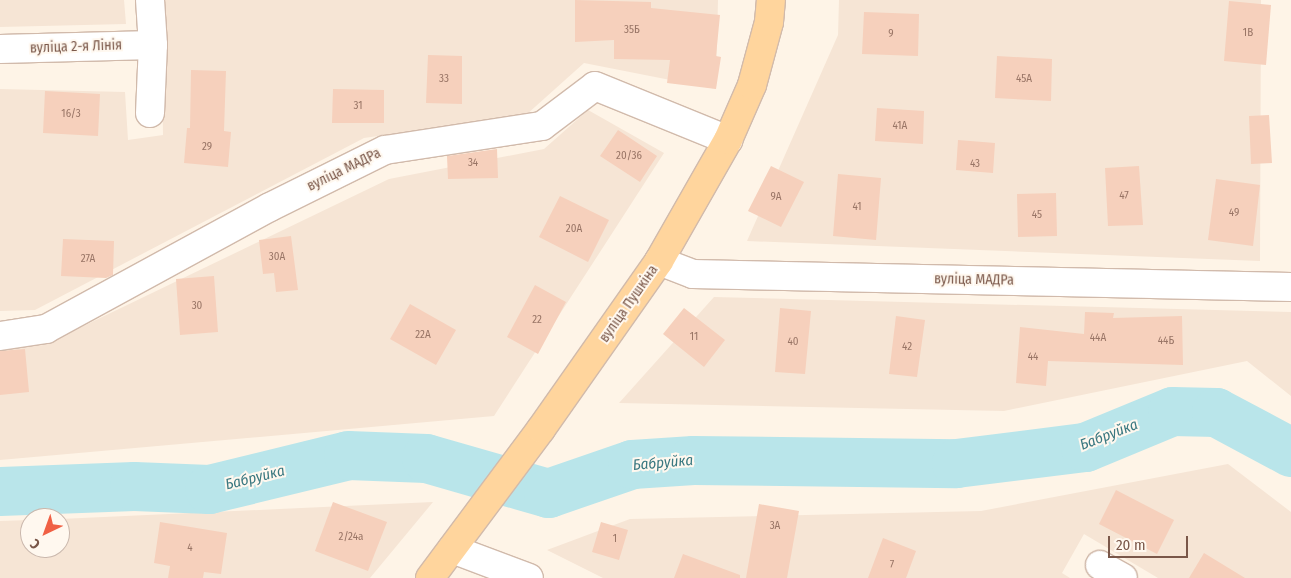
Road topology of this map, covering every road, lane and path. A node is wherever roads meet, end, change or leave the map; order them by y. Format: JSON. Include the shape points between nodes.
{"nodes":[{"id":1,"x":150,"y":0,"type":"edge"},
{"id":2,"x":770,"y":0,"type":"edge"},
{"id":3,"x":153,"y":45,"type":"junction"},
{"id":4,"x":0,"y":49,"type":"edge"},
{"id":5,"x":150,"y":113,"type":"dead end"},
{"id":6,"x":728,"y":140,"type":"junction"},
{"id":7,"x":659,"y":261,"type":"junction"},
{"id":8,"x":1291,"y":287,"type":"edge"},
{"id":9,"x":0,"y":336,"type":"edge"},
{"id":10,"x":452,"y":549,"type":"junction"},
{"id":11,"x":430,"y":578,"type":"edge"},
{"id":12,"x":529,"y":578,"type":"edge"}],
"edges":[{"from":1,"to":3,"type":"street"},
{"from":2,"to":6,"type":"main road","name":"вуліца Пушкіна","via":[[769,22],[752,85]]},
{"from":3,"to":4,"type":"street","name":"вуліца 2-я Лінія"},
{"from":3,"to":5,"type":"street"},
{"from":6,"to":7,"type":"main road","name":"вуліца Пушкіна"},
{"from":6,"to":9,"type":"street","name":"вуліца МАДРа","via":[[595,86],[542,126],[385,150],[270,207],[46,329]]},
{"from":7,"to":8,"type":"street","name":"вуліца МАДРа","via":[[693,274]]},
{"from":7,"to":10,"type":"main road","name":"вуліца Пушкіна"},
{"from":10,"to":11,"type":"main road","name":"вуліца Пушкіна"},
{"from":10,"to":12,"type":"street"}]}
